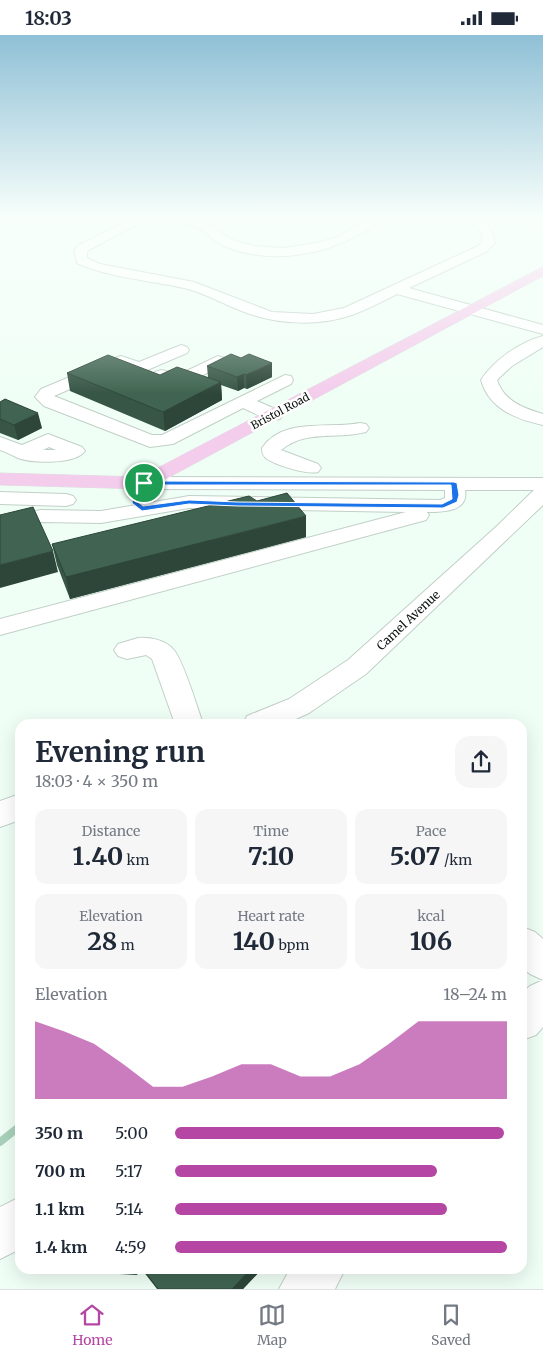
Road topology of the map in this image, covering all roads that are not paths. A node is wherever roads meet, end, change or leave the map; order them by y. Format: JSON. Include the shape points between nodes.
{"nodes":[{"id":1,"x":144,"y":277,"type":"edge"},
{"id":2,"x":421,"y":277,"type":"edge"},
{"id":3,"x":533,"y":277,"type":"edge"},
{"id":4,"x":399,"y":287,"type":"junction"},
{"id":5,"x":473,"y":309,"type":"junction"},
{"id":6,"x":543,"y":330,"type":"edge"},
{"id":7,"x":543,"y":341,"type":"edge"},
{"id":8,"x":181,"y":350,"type":"dead end"},
{"id":9,"x":139,"y":368,"type":"junction"},
{"id":10,"x":226,"y":368,"type":"junction"},
{"id":11,"x":158,"y":375,"type":"junction"},
{"id":12,"x":182,"y":379,"type":"junction"},
{"id":13,"x":285,"y":381,"type":"dead end"},
{"id":14,"x":212,"y":388,"type":"junction"},
{"id":15,"x":243,"y":401,"type":"junction"},
{"id":16,"x":267,"y":418,"type":"junction"},
{"id":17,"x":543,"y":420,"type":"edge"},
{"id":18,"x":360,"y":428,"type":"dead end"},
{"id":19,"x":292,"y":434,"type":"junction"},
{"id":20,"x":0,"y":443,"type":"edge"},
{"id":21,"x":22,"y":453,"type":"dead end"},
{"id":22,"x":311,"y":468,"type":"dead end"},
{"id":23,"x":0,"y":479,"type":"edge"},
{"id":24,"x":144,"y":483,"type":"junction"},
{"id":25,"x":454,"y":483,"type":"junction"},
{"id":26,"x":543,"y":484,"type":"edge"},
{"id":27,"x":543,"y":493,"type":"edge"},
{"id":28,"x":0,"y":498,"type":"edge"},
{"id":29,"x":116,"y":500,"type":"dead end"},
{"id":30,"x":238,"y":504,"type":"junction"},
{"id":31,"x":443,"y":506,"type":"junction"},
{"id":32,"x":71,"y":508,"type":"junction"},
{"id":33,"x":142,"y":509,"type":"junction"},
{"id":34,"x":0,"y":524,"type":"edge"},
{"id":35,"x":118,"y":534,"type":"edge"},
{"id":36,"x":78,"y":537,"type":"edge"},
{"id":37,"x":0,"y":627,"type":"edge"},
{"id":38,"x":127,"y":650,"type":"dead end"},
{"id":39,"x":187,"y":719,"type":"edge"},
{"id":40,"x":269,"y":719,"type":"edge"},
{"id":41,"x":15,"y":809,"type":"edge"},
{"id":42,"x":0,"y":814,"type":"edge"},
{"id":43,"x":527,"y":948,"type":"edge"},
{"id":44,"x":543,"y":962,"type":"edge"},
{"id":45,"x":543,"y":999,"type":"edge"},
{"id":46,"x":527,"y":1016,"type":"edge"},
{"id":47,"x":15,"y":1224,"type":"edge"},
{"id":48,"x":0,"y":1236,"type":"edge"},
{"id":49,"x":317,"y":1274,"type":"edge"},
{"id":50,"x":303,"y":1289,"type":"edge"}],
"edges":[{"from":1,"to":4,"type":"street","via":[[196,287],[259,313],[289,319],[336,315]]},
{"from":2,"to":4,"type":"street"},
{"from":3,"to":5,"type":"main road","name":"Bristol Road"},
{"from":4,"to":5,"type":"street"},
{"from":5,"to":6,"type":"street"},
{"from":5,"to":16,"type":"main road","name":"Bristol Road"},
{"from":7,"to":17,"type":"street","via":[[504,365],[489,380],[490,389],[508,407]]},
{"from":8,"to":9,"type":"street"},
{"from":9,"to":11,"type":"street"},
{"from":9,"to":15,"type":"street","via":[[121,361],[44,397],[150,441],[166,440]]},
{"from":10,"to":11,"type":"street","via":[[202,357]]},
{"from":10,"to":12,"type":"street"},
{"from":10,"to":14,"type":"street"},
{"from":11,"to":12,"type":"street"},
{"from":12,"to":14,"type":"street"},
{"from":13,"to":15,"type":"street"},
{"from":14,"to":15,"type":"street"},
{"from":15,"to":16,"type":"street"},
{"from":16,"to":19,"type":"street"},
{"from":16,"to":24,"type":"main road","name":"Bristol Road"},
{"from":18,"to":19,"type":"street","via":[[336,432],[305,430]]},
{"from":19,"to":22,"type":"street","via":[[271,449],[272,453]]},
{"from":20,"to":21,"type":"street"},
{"from":23,"to":24,"type":"main road","name":"Bristol Road"},
{"from":24,"to":25,"type":"street"},
{"from":24,"to":33,"type":"street","via":[[137,491],[135,503]]},
{"from":25,"to":26,"type":"street"},
{"from":25,"to":31,"type":"street","via":[[455,501]]},
{"from":27,"to":40,"type":"street","name":"Camel Avenue","via":[[358,667],[299,706]]},
{"from":28,"to":32,"type":"street"},
{"from":29,"to":32,"type":"street"},
{"from":30,"to":31,"type":"street"},
{"from":30,"to":33,"type":"street","via":[[189,502]]},
{"from":30,"to":35,"type":"street"},
{"from":31,"to":37,"type":"street"},
{"from":32,"to":33,"type":"street","via":[[100,517]]},
{"from":32,"to":34,"type":"street"},
{"from":32,"to":36,"type":"street"},
{"from":38,"to":39,"type":"street","via":[[147,646],[165,657]]},
{"from":41,"to":42,"type":"street"},
{"from":43,"to":44,"type":"street"},
{"from":45,"to":46,"type":"street"},
{"from":47,"to":48,"type":"street"},
{"from":49,"to":50,"type":"street"}]}
